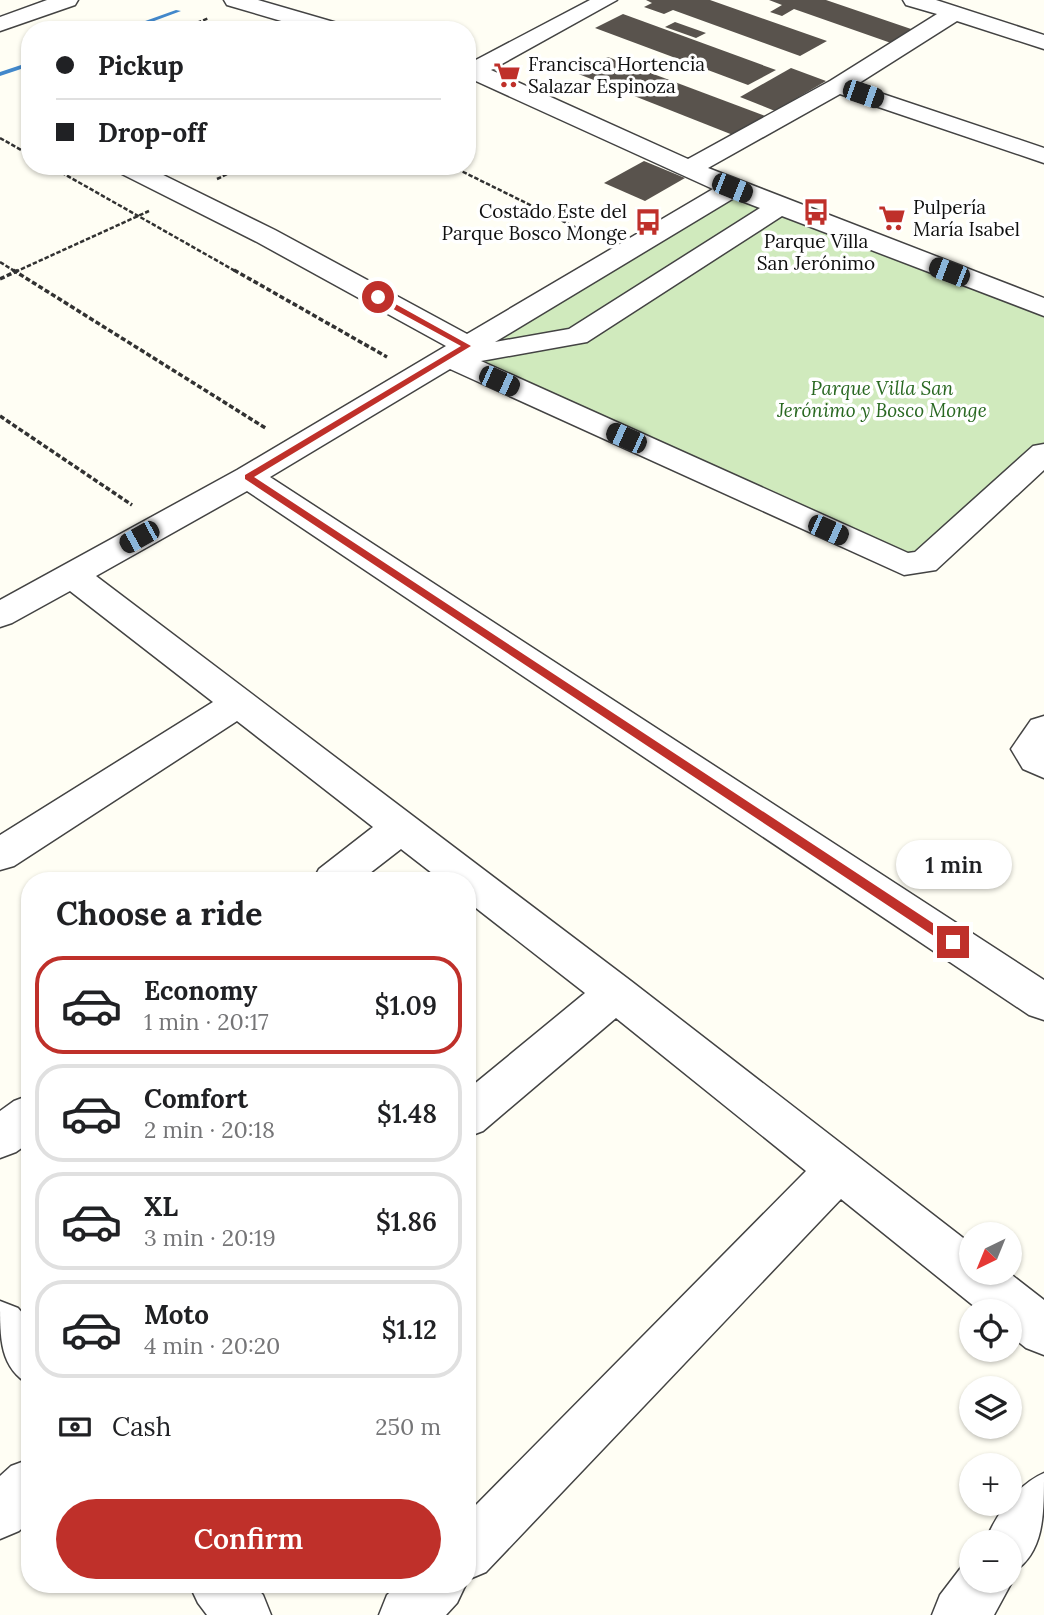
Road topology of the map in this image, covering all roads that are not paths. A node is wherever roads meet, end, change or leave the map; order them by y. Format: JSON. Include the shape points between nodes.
{"nodes":[{"id":1,"x":66,"y":0,"type":"edge"},
{"id":2,"x":235,"y":0,"type":"edge"},
{"id":3,"x":563,"y":0,"type":"edge"},
{"id":4,"x":914,"y":0,"type":"edge"},
{"id":5,"x":599,"y":4,"type":"edge"},
{"id":6,"x":954,"y":13,"type":"junction"},
{"id":7,"x":306,"y":21,"type":"edge"},
{"id":8,"x":0,"y":24,"type":"edge"},
{"id":9,"x":1044,"y":42,"type":"edge"},
{"id":10,"x":476,"y":66,"type":"edge"},
{"id":11,"x":476,"y":71,"type":"edge"},
{"id":12,"x":838,"y":86,"type":"junction"},
{"id":13,"x":1044,"y":156,"type":"edge"},
{"id":14,"x":689,"y":168,"type":"junction"},
{"id":15,"x":144,"y":175,"type":"edge"},
{"id":16,"x":732,"y":188,"type":"junction"},
{"id":17,"x":778,"y":207,"type":"junction"},
{"id":18,"x":1044,"y":308,"type":"edge"},
{"id":19,"x":458,"y":352,"type":"junction"},
{"id":20,"x":1044,"y":453,"type":"edge"},
{"id":21,"x":248,"y":477,"type":"junction"},
{"id":22,"x":72,"y":575,"type":"junction"},
{"id":23,"x":0,"y":615,"type":"edge"},
{"id":24,"x":239,"y":703,"type":"junction"},
{"id":25,"x":1044,"y":729,"type":"edge"},
{"id":26,"x":1044,"y":764,"type":"edge"},
{"id":27,"x":401,"y":827,"type":"junction"},
{"id":28,"x":0,"y":855,"type":"edge"},
{"id":29,"x":343,"y":872,"type":"edge"},
{"id":30,"x":459,"y":872,"type":"edge"},
{"id":31,"x":476,"y":885,"type":"edge"},
{"id":32,"x":616,"y":993,"type":"junction"},
{"id":33,"x":1044,"y":1002,"type":"edge"},
{"id":34,"x":476,"y":1110,"type":"edge"},
{"id":35,"x":21,"y":1122,"type":"edge"},
{"id":36,"x":0,"y":1138,"type":"edge"},
{"id":37,"x":839,"y":1169,"type":"junction"},
{"id":38,"x":0,"y":1325,"type":"edge"},
{"id":39,"x":1044,"y":1331,"type":"edge"},
{"id":40,"x":21,"y":1350,"type":"edge"},
{"id":41,"x":21,"y":1493,"type":"edge"},
{"id":42,"x":1044,"y":1500,"type":"edge"},
{"id":43,"x":0,"y":1512,"type":"edge"},
{"id":44,"x":1022,"y":1530,"type":"edge"},
{"id":45,"x":476,"y":1544,"type":"edge"},
{"id":46,"x":225,"y":1593,"type":"edge"},
{"id":47,"x":429,"y":1593,"type":"edge"},
{"id":48,"x":976,"y":1593,"type":"edge"},
{"id":49,"x":243,"y":1615,"type":"edge"},
{"id":50,"x":407,"y":1615,"type":"edge"},
{"id":51,"x":960,"y":1615,"type":"edge"}],
"edges":[{"from":1,"to":8,"type":"street"},
{"from":2,"to":7,"type":"street"},
{"from":3,"to":5,"type":"street"},
{"from":4,"to":6,"type":"street"},
{"from":5,"to":10,"type":"street"},
{"from":6,"to":9,"type":"street"},
{"from":6,"to":12,"type":"street"},
{"from":11,"to":14,"type":"street"},
{"from":12,"to":13,"type":"street"},
{"from":12,"to":14,"type":"street"},
{"from":14,"to":16,"type":"street"},
{"from":15,"to":19,"type":"street"},
{"from":16,"to":17,"type":"street"},
{"from":16,"to":19,"type":"street"},
{"from":17,"to":18,"type":"street"},
{"from":17,"to":19,"type":"street","via":[[577,335]]},
{"from":19,"to":20,"type":"street","via":[[904,564],[924,562]]},
{"from":19,"to":21,"type":"street"},
{"from":21,"to":22,"type":"street"},
{"from":21,"to":33,"type":"street"},
{"from":22,"to":23,"type":"street"},
{"from":22,"to":24,"type":"street"},
{"from":24,"to":27,"type":"street"},
{"from":24,"to":28,"type":"street"},
{"from":25,"to":26,"type":"street","via":[[1030,749]]},
{"from":27,"to":29,"type":"street"},
{"from":27,"to":30,"type":"street"},
{"from":31,"to":32,"type":"street"},
{"from":32,"to":34,"type":"street"},
{"from":32,"to":37,"type":"street"},
{"from":35,"to":36,"type":"street"},
{"from":37,"to":39,"type":"street"},
{"from":37,"to":45,"type":"street"},
{"from":38,"to":40,"type":"street"},
{"from":41,"to":43,"type":"street"},
{"from":42,"to":44,"type":"street"},
{"from":46,"to":49,"type":"street"},
{"from":47,"to":50,"type":"street"},
{"from":48,"to":51,"type":"street"}]}
